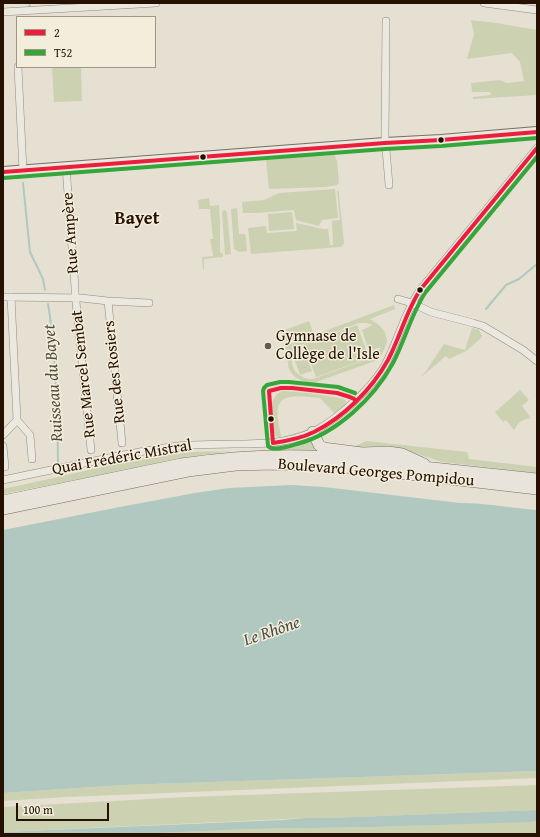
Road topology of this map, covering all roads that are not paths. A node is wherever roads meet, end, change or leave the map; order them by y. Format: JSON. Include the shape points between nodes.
{"nodes":[{"id":1,"x":156,"y":3,"type":"edge"},
{"id":2,"x":484,"y":3,"type":"edge"},
{"id":3,"x":537,"y":10,"type":"edge"},
{"id":4,"x":3,"y":12,"type":"edge"},
{"id":5,"x":386,"y":21,"type":"dead end"},
{"id":6,"x":18,"y":68,"type":"edge"},
{"id":7,"x":537,"y":132,"type":"edge"},
{"id":8,"x":385,"y":143,"type":"junction"},
{"id":9,"x":537,"y":148,"type":"edge"},
{"id":10,"x":66,"y":167,"type":"junction"},
{"id":11,"x":23,"y":171,"type":"junction"},
{"id":12,"x":3,"y":172,"type":"edge"},
{"id":13,"x":389,"y":185,"type":"dead end"},
{"id":14,"x":3,"y":297,"type":"edge"},
{"id":15,"x":11,"y":297,"type":"junction"},
{"id":16,"x":75,"y":298,"type":"junction"},
{"id":17,"x":398,"y":299,"type":"dead end"},
{"id":18,"x":108,"y":301,"type":"junction"},
{"id":19,"x":149,"y":303,"type":"dead end"},
{"id":20,"x":412,"y":303,"type":"junction"},
{"id":21,"x":537,"y":361,"type":"edge"},
{"id":22,"x":17,"y":420,"type":"junction"},
{"id":23,"x":313,"y":432,"type":"junction"},
{"id":24,"x":3,"y":435,"type":"edge"},
{"id":25,"x":122,"y":443,"type":"dead end"},
{"id":26,"x":3,"y":446,"type":"edge"},
{"id":27,"x":91,"y":450,"type":"dead end"},
{"id":28,"x":32,"y":459,"type":"dead end"},
{"id":29,"x":5,"y":467,"type":"dead end"},
{"id":30,"x":436,"y":469,"type":"junction"},
{"id":31,"x":537,"y":479,"type":"edge"},
{"id":32,"x":3,"y":480,"type":"edge"},
{"id":33,"x":537,"y":489,"type":"edge"},
{"id":34,"x":3,"y":500,"type":"edge"},
{"id":35,"x":3,"y":509,"type":"edge"}],
"edges":[{"from":1,"to":4,"type":"street"},
{"from":2,"to":3,"type":"street"},
{"from":5,"to":8,"type":"street"},
{"from":6,"to":11,"type":"street"},
{"from":7,"to":8,"type":"main road"},
{"from":8,"to":10,"type":"main road"},
{"from":8,"to":13,"type":"street"},
{"from":9,"to":20,"type":"street","name":"Quai Frédéric Mistral","via":[[426,282]]},
{"from":10,"to":11,"type":"main road"},
{"from":10,"to":16,"type":"street","name":"Rue Ampère"},
{"from":11,"to":12,"type":"main road"},
{"from":14,"to":15,"type":"street"},
{"from":15,"to":16,"type":"street"},
{"from":15,"to":22,"type":"street"},
{"from":16,"to":18,"type":"street"},
{"from":16,"to":27,"type":"street","name":"Rue Marcel Sembat"},
{"from":17,"to":20,"type":"street"},
{"from":18,"to":19,"type":"street"},
{"from":18,"to":25,"type":"street","name":"Rue des Rosiers"},
{"from":20,"to":21,"type":"street","via":[[431,312],[483,326]]},
{"from":20,"to":23,"type":"street","name":"Quai Frédéric Mistral","via":[[379,374],[361,396]]},
{"from":22,"to":24,"type":"street"},
{"from":22,"to":28,"type":"street","via":[[30,435]]},
{"from":23,"to":30,"type":"main road","via":[[319,446],[323,448],[362,453],[402,454]]},
{"from":23,"to":32,"type":"street","name":"Quai Frédéric Mistral","via":[[293,440],[273,443],[187,445],[157,449]]},
{"from":26,"to":29,"type":"street"},
{"from":30,"to":31,"type":"main road","name":"Boulevard Georges Pompidou"},
{"from":30,"to":34,"type":"main road","name":"Boulevard Georges Pompidou","via":[[336,458],[280,455],[243,457],[181,464]]},
{"from":33,"to":35,"type":"main road","name":"Boulevard Georges Pompidou","via":[[349,467],[296,463],[260,464],[188,471]]}]}
